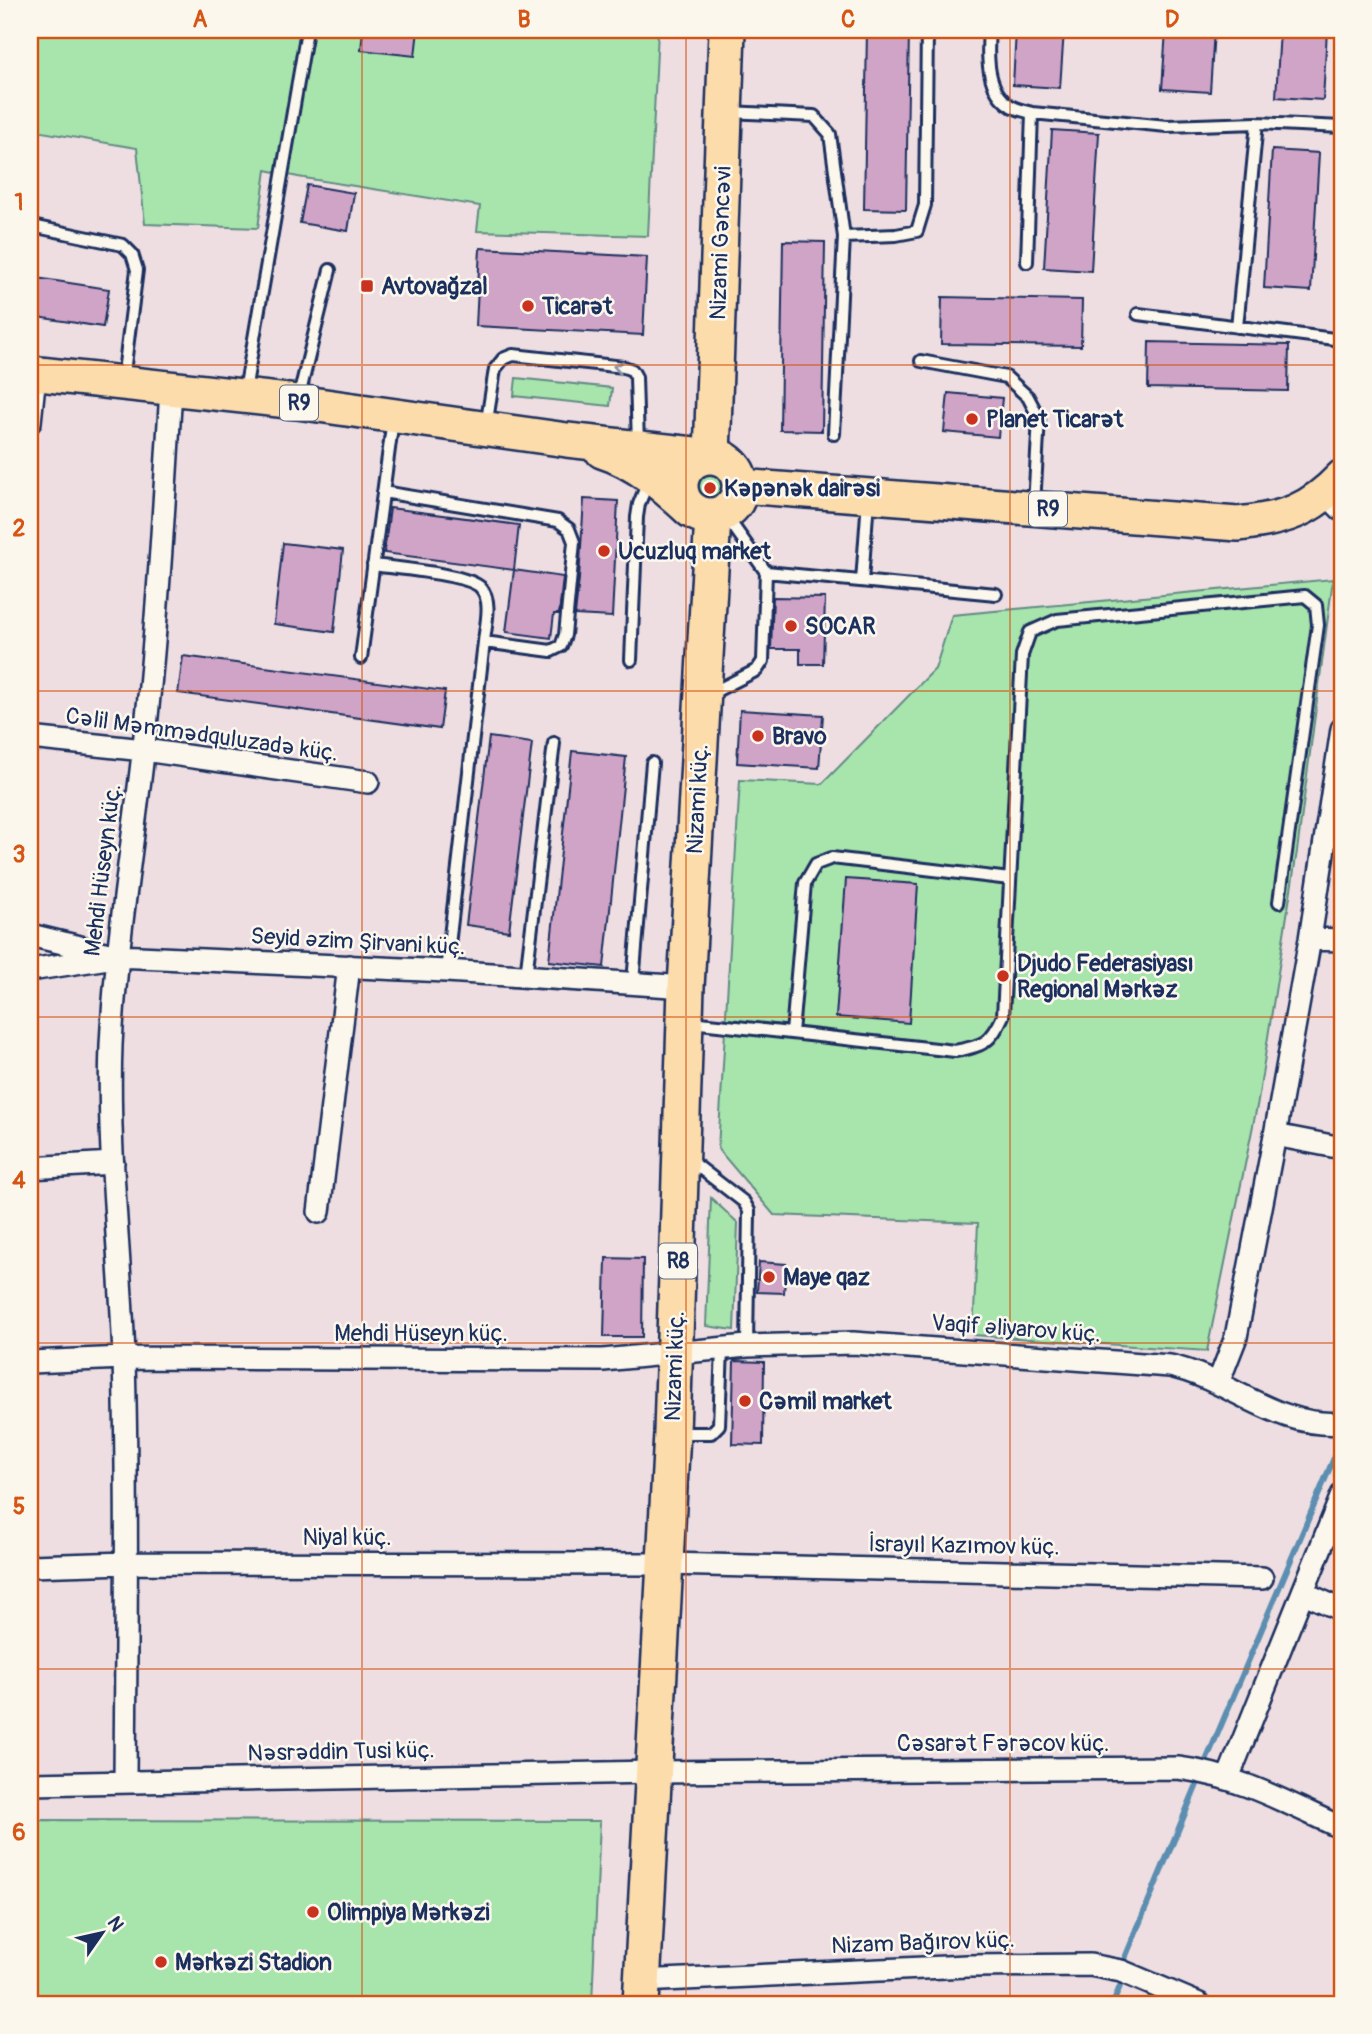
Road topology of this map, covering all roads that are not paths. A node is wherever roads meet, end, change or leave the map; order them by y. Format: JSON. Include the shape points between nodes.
{"nodes":[{"id":1,"x":307,"y":30,"type":"edge"},
{"id":2,"x":727,"y":30,"type":"edge"},
{"id":3,"x":927,"y":30,"type":"edge"},
{"id":4,"x":989,"y":30,"type":"edge"},
{"id":5,"x":724,"y":112,"type":"junction"},
{"id":6,"x":1032,"y":113,"type":"junction"},
{"id":7,"x":1257,"y":123,"type":"junction"},
{"id":8,"x":1342,"y":127,"type":"edge"},
{"id":9,"x":32,"y":226,"type":"dead end"},
{"id":10,"x":844,"y":237,"type":"junction"},
{"id":11,"x":1027,"y":262,"type":"dead end"},
{"id":12,"x":330,"y":270,"type":"dead end"},
{"id":13,"x":1138,"y":314,"type":"dead end"},
{"id":14,"x":1237,"y":327,"type":"junction"},
{"id":15,"x":1342,"y":340,"type":"edge"},
{"id":16,"x":921,"y":361,"type":"dead end"},
{"id":17,"x":32,"y":373,"type":"edge"},
{"id":18,"x":123,"y":383,"type":"junction"},
{"id":19,"x":171,"y":389,"type":"junction"},
{"id":20,"x":243,"y":397,"type":"junction"},
{"id":21,"x":298,"y":402,"type":"junction"},
{"id":22,"x":393,"y":416,"type":"junction"},
{"id":23,"x":30,"y":422,"type":"edge"},
{"id":24,"x":485,"y":428,"type":"junction"},
{"id":25,"x":834,"y":435,"type":"dead end"},
{"id":26,"x":712,"y":456,"type":"junction"},
{"id":27,"x":644,"y":462,"type":"junction"},
{"id":28,"x":383,"y":492,"type":"junction"},
{"id":29,"x":1337,"y":494,"type":"edge"},
{"id":30,"x":869,"y":496,"type":"junction"},
{"id":31,"x":717,"y":507,"type":"junction"},
{"id":32,"x":1034,"y":508,"type":"junction"},
{"id":33,"x":373,"y":565,"type":"junction"},
{"id":34,"x":766,"y":572,"type":"junction"},
{"id":35,"x":862,"y":581,"type":"junction"},
{"id":36,"x":996,"y":594,"type":"dead end"},
{"id":37,"x":484,"y":642,"type":"junction"},
{"id":38,"x":360,"y":658,"type":"dead end"},
{"id":39,"x":631,"y":660,"type":"dead end"},
{"id":40,"x":702,"y":698,"type":"junction"},
{"id":41,"x":1342,"y":732,"type":"edge"},
{"id":42,"x":30,"y":738,"type":"edge"},
{"id":43,"x":554,"y":743,"type":"dead end"},
{"id":44,"x":144,"y":750,"type":"junction"},
{"id":45,"x":652,"y":763,"type":"dead end"},
{"id":46,"x":368,"y":782,"type":"dead end"},
{"id":47,"x":1010,"y":879,"type":"junction"},
{"id":48,"x":1279,"y":902,"type":"dead end"},
{"id":49,"x":30,"y":935,"type":"edge"},
{"id":50,"x":1310,"y":939,"type":"junction"},
{"id":51,"x":1342,"y":940,"type":"edge"},
{"id":52,"x":117,"y":956,"type":"junction"},
{"id":53,"x":349,"y":967,"type":"junction"},
{"id":54,"x":30,"y":970,"type":"edge"},
{"id":55,"x":446,"y":971,"type":"junction"},
{"id":56,"x":526,"y":976,"type":"junction"},
{"id":57,"x":633,"y":982,"type":"junction"},
{"id":58,"x":686,"y":987,"type":"junction"},
{"id":59,"x":685,"y":1021,"type":"junction"},
{"id":60,"x":792,"y":1033,"type":"junction"},
{"id":61,"x":1275,"y":1135,"type":"junction"},
{"id":62,"x":1342,"y":1148,"type":"edge"},
{"id":63,"x":681,"y":1153,"type":"junction"},
{"id":64,"x":114,"y":1163,"type":"junction"},
{"id":65,"x":30,"y":1168,"type":"edge"},
{"id":66,"x":319,"y":1212,"type":"dead end"},
{"id":67,"x":747,"y":1346,"type":"junction"},
{"id":68,"x":722,"y":1348,"type":"junction"},
{"id":69,"x":675,"y":1352,"type":"junction"},
{"id":70,"x":124,"y":1358,"type":"junction"},
{"id":71,"x":30,"y":1362,"type":"edge"},
{"id":72,"x":1218,"y":1383,"type":"junction"},
{"id":73,"x":1342,"y":1423,"type":"edge"},
{"id":74,"x":672,"y":1433,"type":"junction"},
{"id":75,"x":1342,"y":1495,"type":"edge"},
{"id":76,"x":127,"y":1563,"type":"junction"},
{"id":77,"x":665,"y":1564,"type":"junction"},
{"id":78,"x":30,"y":1566,"type":"edge"},
{"id":79,"x":1262,"y":1578,"type":"dead end"},
{"id":80,"x":1304,"y":1593,"type":"junction"},
{"id":81,"x":1342,"y":1611,"type":"edge"},
{"id":82,"x":653,"y":1772,"type":"junction"},
{"id":83,"x":1228,"y":1778,"type":"junction"},
{"id":84,"x":125,"y":1781,"type":"junction"},
{"id":85,"x":30,"y":1784,"type":"edge"},
{"id":86,"x":1342,"y":1828,"type":"edge"},
{"id":87,"x":641,"y":1993,"type":"edge"},
{"id":88,"x":1199,"y":2004,"type":"edge"}],
"edges":[{"from":1,"to":20,"type":"lane"},
{"from":2,"to":5,"type":"highway","name":"Nizami Gəncəvi"},
{"from":3,"to":10,"type":"lane","via":[[925,205],[917,231]]},
{"from":4,"to":6,"type":"lane","via":[[987,58],[996,93],[1012,107]]},
{"from":5,"to":10,"type":"lane","via":[[814,116],[830,134]]},
{"from":5,"to":26,"type":"highway","name":"Nizami Gəncəvi"},
{"from":6,"to":7,"type":"lane","via":[[1167,126]]},
{"from":6,"to":11,"type":"lane"},
{"from":7,"to":8,"type":"lane"},
{"from":7,"to":14,"type":"lane"},
{"from":9,"to":18,"type":"lane","via":[[123,245],[132,254],[137,270]]},
{"from":10,"to":25,"type":"lane"},
{"from":12,"to":21,"type":"lane"},
{"from":13,"to":14,"type":"lane"},
{"from":14,"to":15,"type":"lane"},
{"from":16,"to":32,"type":"lane","via":[[1006,377],[1028,397],[1039,418]]},
{"from":17,"to":18,"type":"main road","number":"R9"},
{"from":17,"to":23,"type":"street"},
{"from":18,"to":19,"type":"main road","number":"R9"},
{"from":19,"to":20,"type":"main road","number":"R9"},
{"from":19,"to":44,"type":"street","name":"Mehdi Hüseyn küç."},
{"from":20,"to":21,"type":"main road","number":"R9"},
{"from":21,"to":22,"type":"main road","number":"R9"},
{"from":22,"to":24,"type":"main road","number":"R9"},
{"from":22,"to":28,"type":"lane"},
{"from":24,"to":27,"type":"main road","number":"R9","via":[[567,440]]},
{"from":27,"to":24,"type":"lane","one_way":true,"via":[[636,377],[624,366],[513,355],[503,359],[495,369]]},
{"from":26,"to":27,"type":"main road"},
{"from":26,"to":31,"type":"highway","via":[[723,458],[738,475]]},
{"from":26,"to":31,"type":"highway","via":[[701,456],[683,470],[680,492],[684,503]]},
{"from":27,"to":31,"type":"main road"},
{"from":27,"to":39,"type":"lane"},
{"from":28,"to":33,"type":"lane"},
{"from":28,"to":37,"type":"lane","via":[[558,521],[569,529],[574,542],[561,646],[551,651]]},
{"from":29,"to":32,"type":"main road","number":"R9","via":[[1292,514],[1238,524]]},
{"from":30,"to":31,"type":"main road","number":"R9"},
{"from":30,"to":32,"type":"main road","number":"R9"},
{"from":30,"to":35,"type":"lane"},
{"from":31,"to":34,"type":"lane"},
{"from":31,"to":40,"type":"highway","name":"Nizami küç.","number":"R8"},
{"from":33,"to":37,"type":"lane","via":[[467,579],[482,588],[488,603]]},
{"from":33,"to":38,"type":"lane"},
{"from":34,"to":35,"type":"lane"},
{"from":34,"to":40,"type":"lane","via":[[763,661],[757,670]]},
{"from":35,"to":36,"type":"lane"},
{"from":37,"to":55,"type":"lane"},
{"from":40,"to":58,"type":"highway","name":"Nizami küç.","number":"R8"},
{"from":41,"to":50,"type":"street"},
{"from":42,"to":44,"type":"street","name":"Cəlil Məmmədquluzadə küç."},
{"from":43,"to":56,"type":"lane"},
{"from":44,"to":46,"type":"street","name":"Cəlil Məmmədquluzadə küç."},
{"from":44,"to":52,"type":"street","name":"Mehdi Hüseyn küç."},
{"from":45,"to":57,"type":"lane"},
{"from":47,"to":48,"type":"lane","via":[[1022,655],[1030,632],[1057,620],[1304,596],[1316,605],[1318,625]]},
{"from":47,"to":60,"type":"lane","via":[[1003,1016],[994,1035],[979,1046],[955,1051]]},
{"from":47,"to":60,"type":"lane","via":[[832,858],[816,864],[805,883]]},
{"from":49,"to":52,"type":"street","name":"Seyid Əzim Şirvani küç."},
{"from":50,"to":51,"type":"street"},
{"from":50,"to":61,"type":"street"},
{"from":52,"to":53,"type":"street","name":"Seyid Əzim Şirvani küç."},
{"from":52,"to":54,"type":"street"},
{"from":52,"to":64,"type":"street","name":"Mehdi Hüseyn küç.","via":[[111,1050]]},
{"from":53,"to":55,"type":"street","name":"Seyid Əzim Şirvani küç."},
{"from":53,"to":66,"type":"street"},
{"from":55,"to":56,"type":"street","name":"Seyid Əzim Şirvani küç."},
{"from":56,"to":57,"type":"street","name":"Seyid Əzim Şirvani küç."},
{"from":57,"to":58,"type":"street","name":"Seyid Əzim Şirvani küç."},
{"from":58,"to":59,"type":"highway","name":"Nizami küç.","number":"R8"},
{"from":59,"to":60,"type":"lane"},
{"from":59,"to":63,"type":"highway","name":"Nizami küç.","number":"R8"},
{"from":61,"to":62,"type":"street"},
{"from":61,"to":72,"type":"street","via":[[1236,1337]]},
{"from":63,"to":67,"type":"lane","via":[[744,1202],[749,1211]]},
{"from":63,"to":69,"type":"highway","name":"Nizami küç.","number":"R8"},
{"from":64,"to":65,"type":"street"},
{"from":64,"to":70,"type":"street","name":"Mehdi Hüseyn küç."},
{"from":67,"to":68,"type":"street","name":"Vaqif Əliyarov küç."},
{"from":67,"to":72,"type":"street","name":"Vaqif Əliyarov küç.","via":[[853,1343],[1170,1366]]},
{"from":68,"to":69,"type":"street","name":"Vaqif Əliyarov küç."},
{"from":68,"to":74,"type":"lane","via":[[719,1425],[711,1433]]},
{"from":69,"to":70,"type":"street","name":"Mehdi Hüseyn küç.","via":[[603,1360]]},
{"from":69,"to":74,"type":"highway","name":"Nizami küç.","number":"R8"},
{"from":70,"to":71,"type":"street","name":"Mehdi Hüseyn küç."},
{"from":70,"to":76,"type":"street","name":"Mehdi Hüseyn küç."},
{"from":72,"to":73,"type":"street","name":"Vaqif Əliyarov küç.","via":[[1282,1415],[1323,1425]]},
{"from":74,"to":77,"type":"highway","name":"Nizami küç.","number":"R8"},
{"from":75,"to":80,"type":"street"},
{"from":76,"to":77,"type":"street","name":"Niyal küç."},
{"from":76,"to":78,"type":"street","name":"Niyal küç."},
{"from":76,"to":84,"type":"street","name":"Mehdi Hüseyn küç."},
{"from":77,"to":79,"type":"street","name":"İsrayıl Kazımov küç."},
{"from":77,"to":82,"type":"highway","name":"Nizami küç.","number":"R8"},
{"from":80,"to":81,"type":"street"},
{"from":80,"to":83,"type":"street"},
{"from":82,"to":83,"type":"street","name":"Cəsarət Fərəcov küç.","via":[[1178,1769]]},
{"from":82,"to":84,"type":"street","name":"Nəsrəddin Tusi küç."},
{"from":82,"to":87,"type":"highway","name":"Nizami küç.","number":"R8"},
{"from":83,"to":86,"type":"street","name":"Cəsarət Fərəcov küç."},
{"from":84,"to":85,"type":"street","name":"Nəsrəddin Tusi küç."},
{"from":87,"to":88,"type":"street","name":"Nizam Bağırov küç.","via":[[967,1966],[1090,1965],[1121,1971]]}]}
